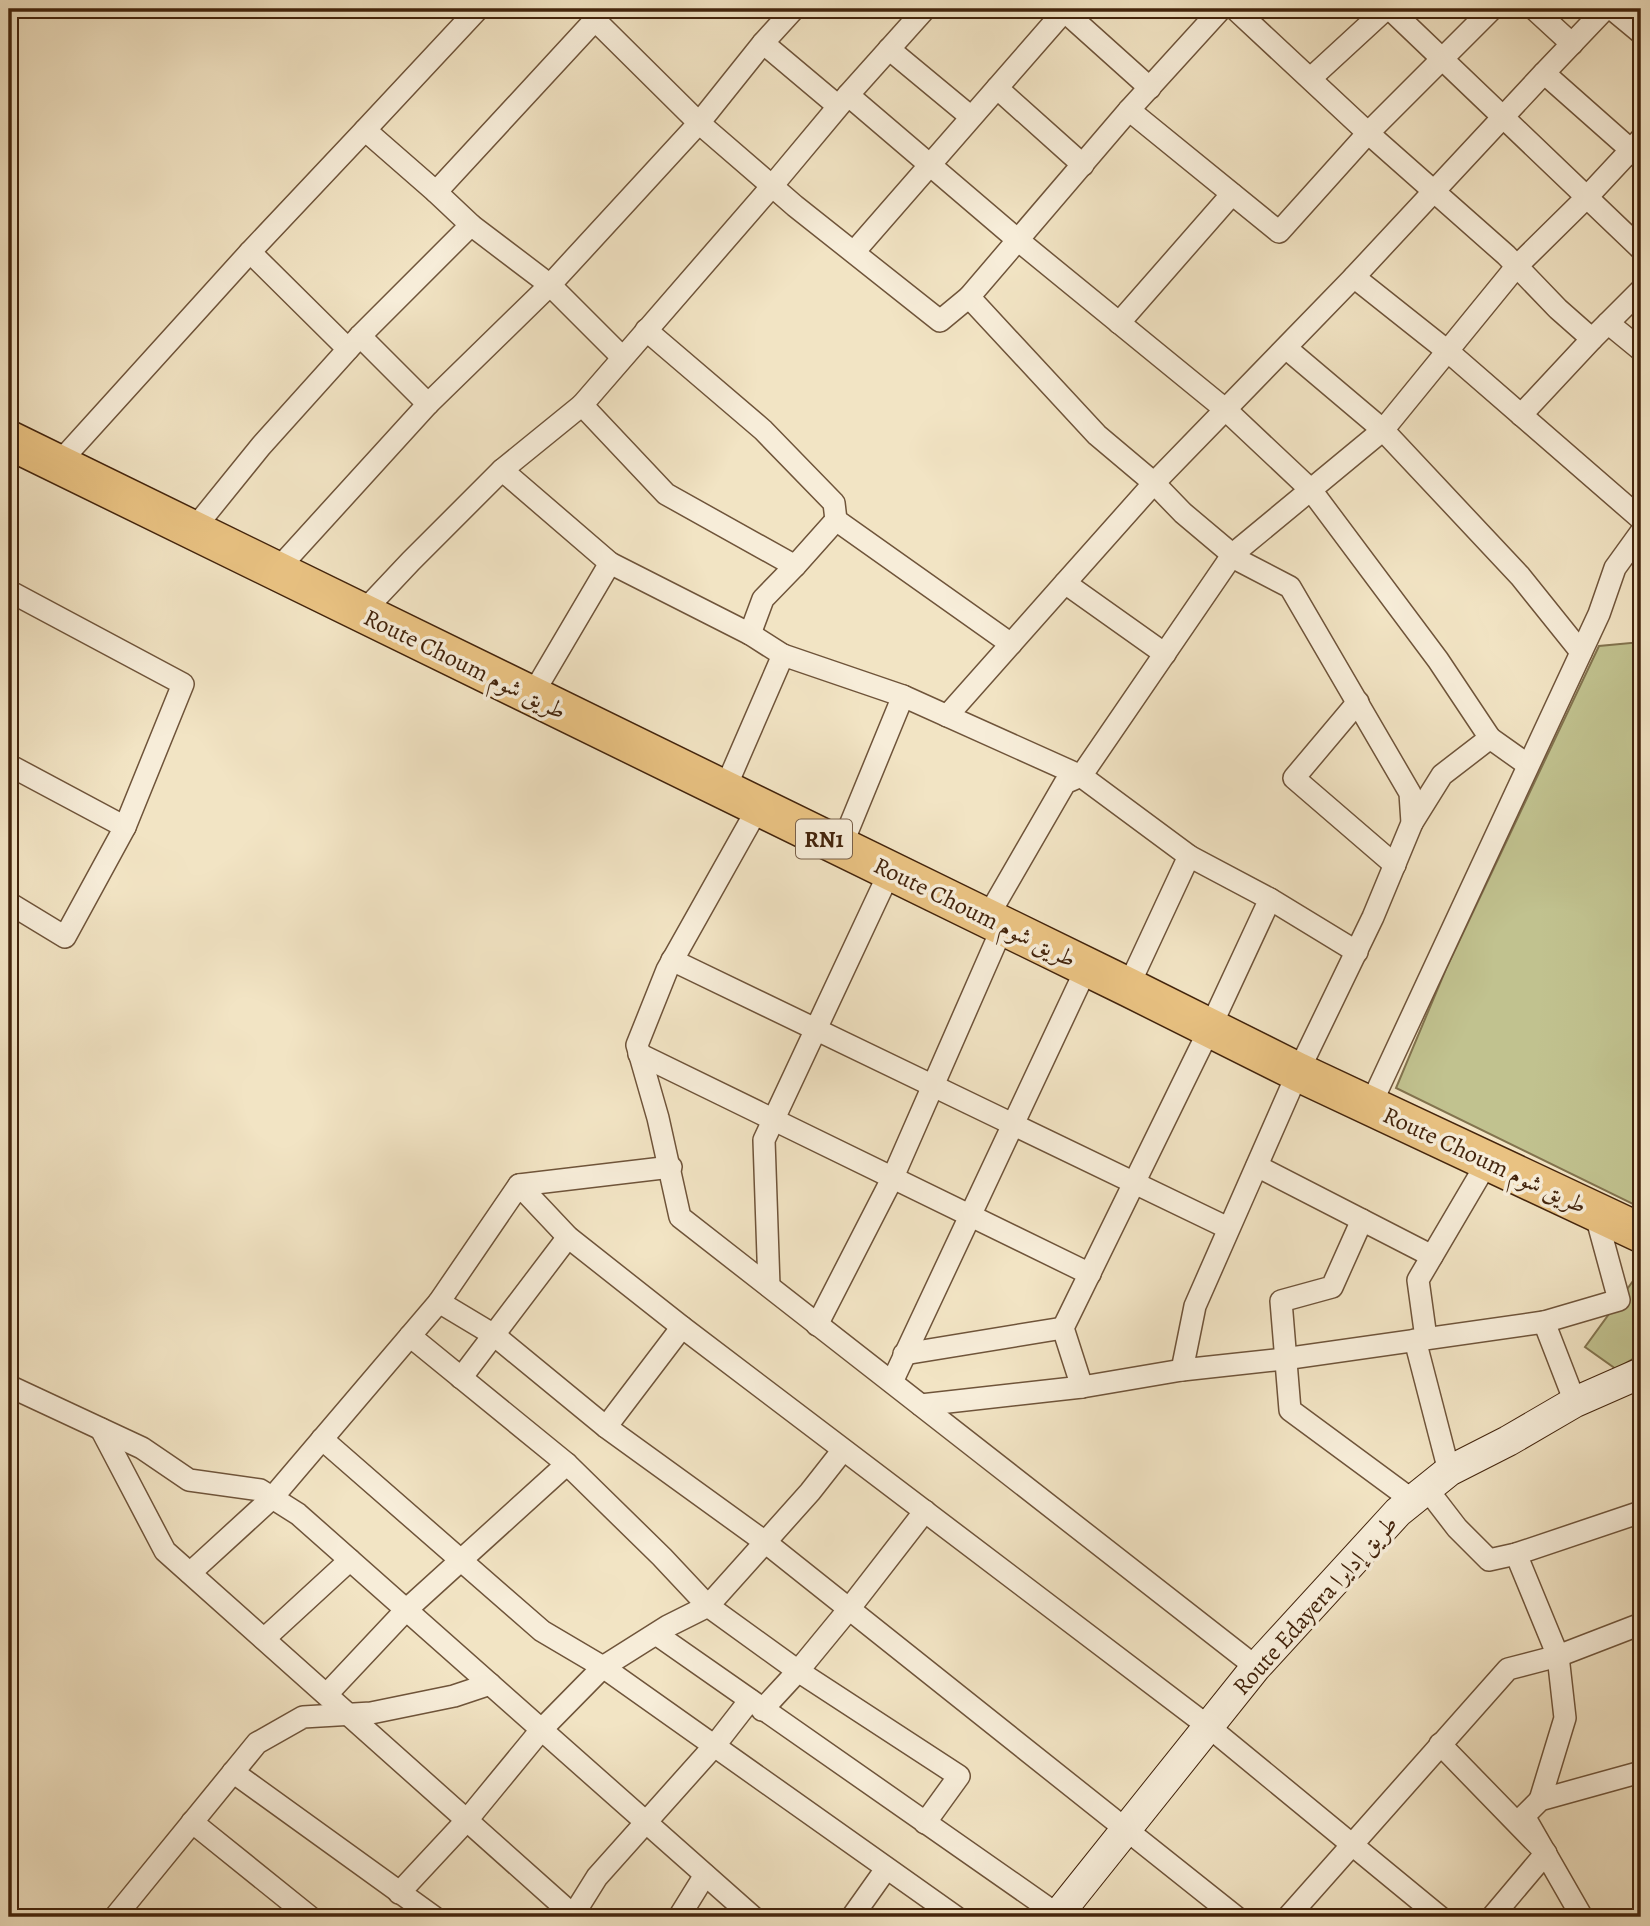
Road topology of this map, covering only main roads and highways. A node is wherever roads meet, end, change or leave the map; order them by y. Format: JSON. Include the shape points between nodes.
{"nodes":[{"id":1,"x":9,"y":440,"type":"edge"},
{"id":2,"x":1641,"y":1233,"type":"edge"}],
"edges":[{"from":1,"to":2,"type":"highway","name":"Route Choum طريق شوم","number":"RN1","via":[[1298,1072]]}]}
